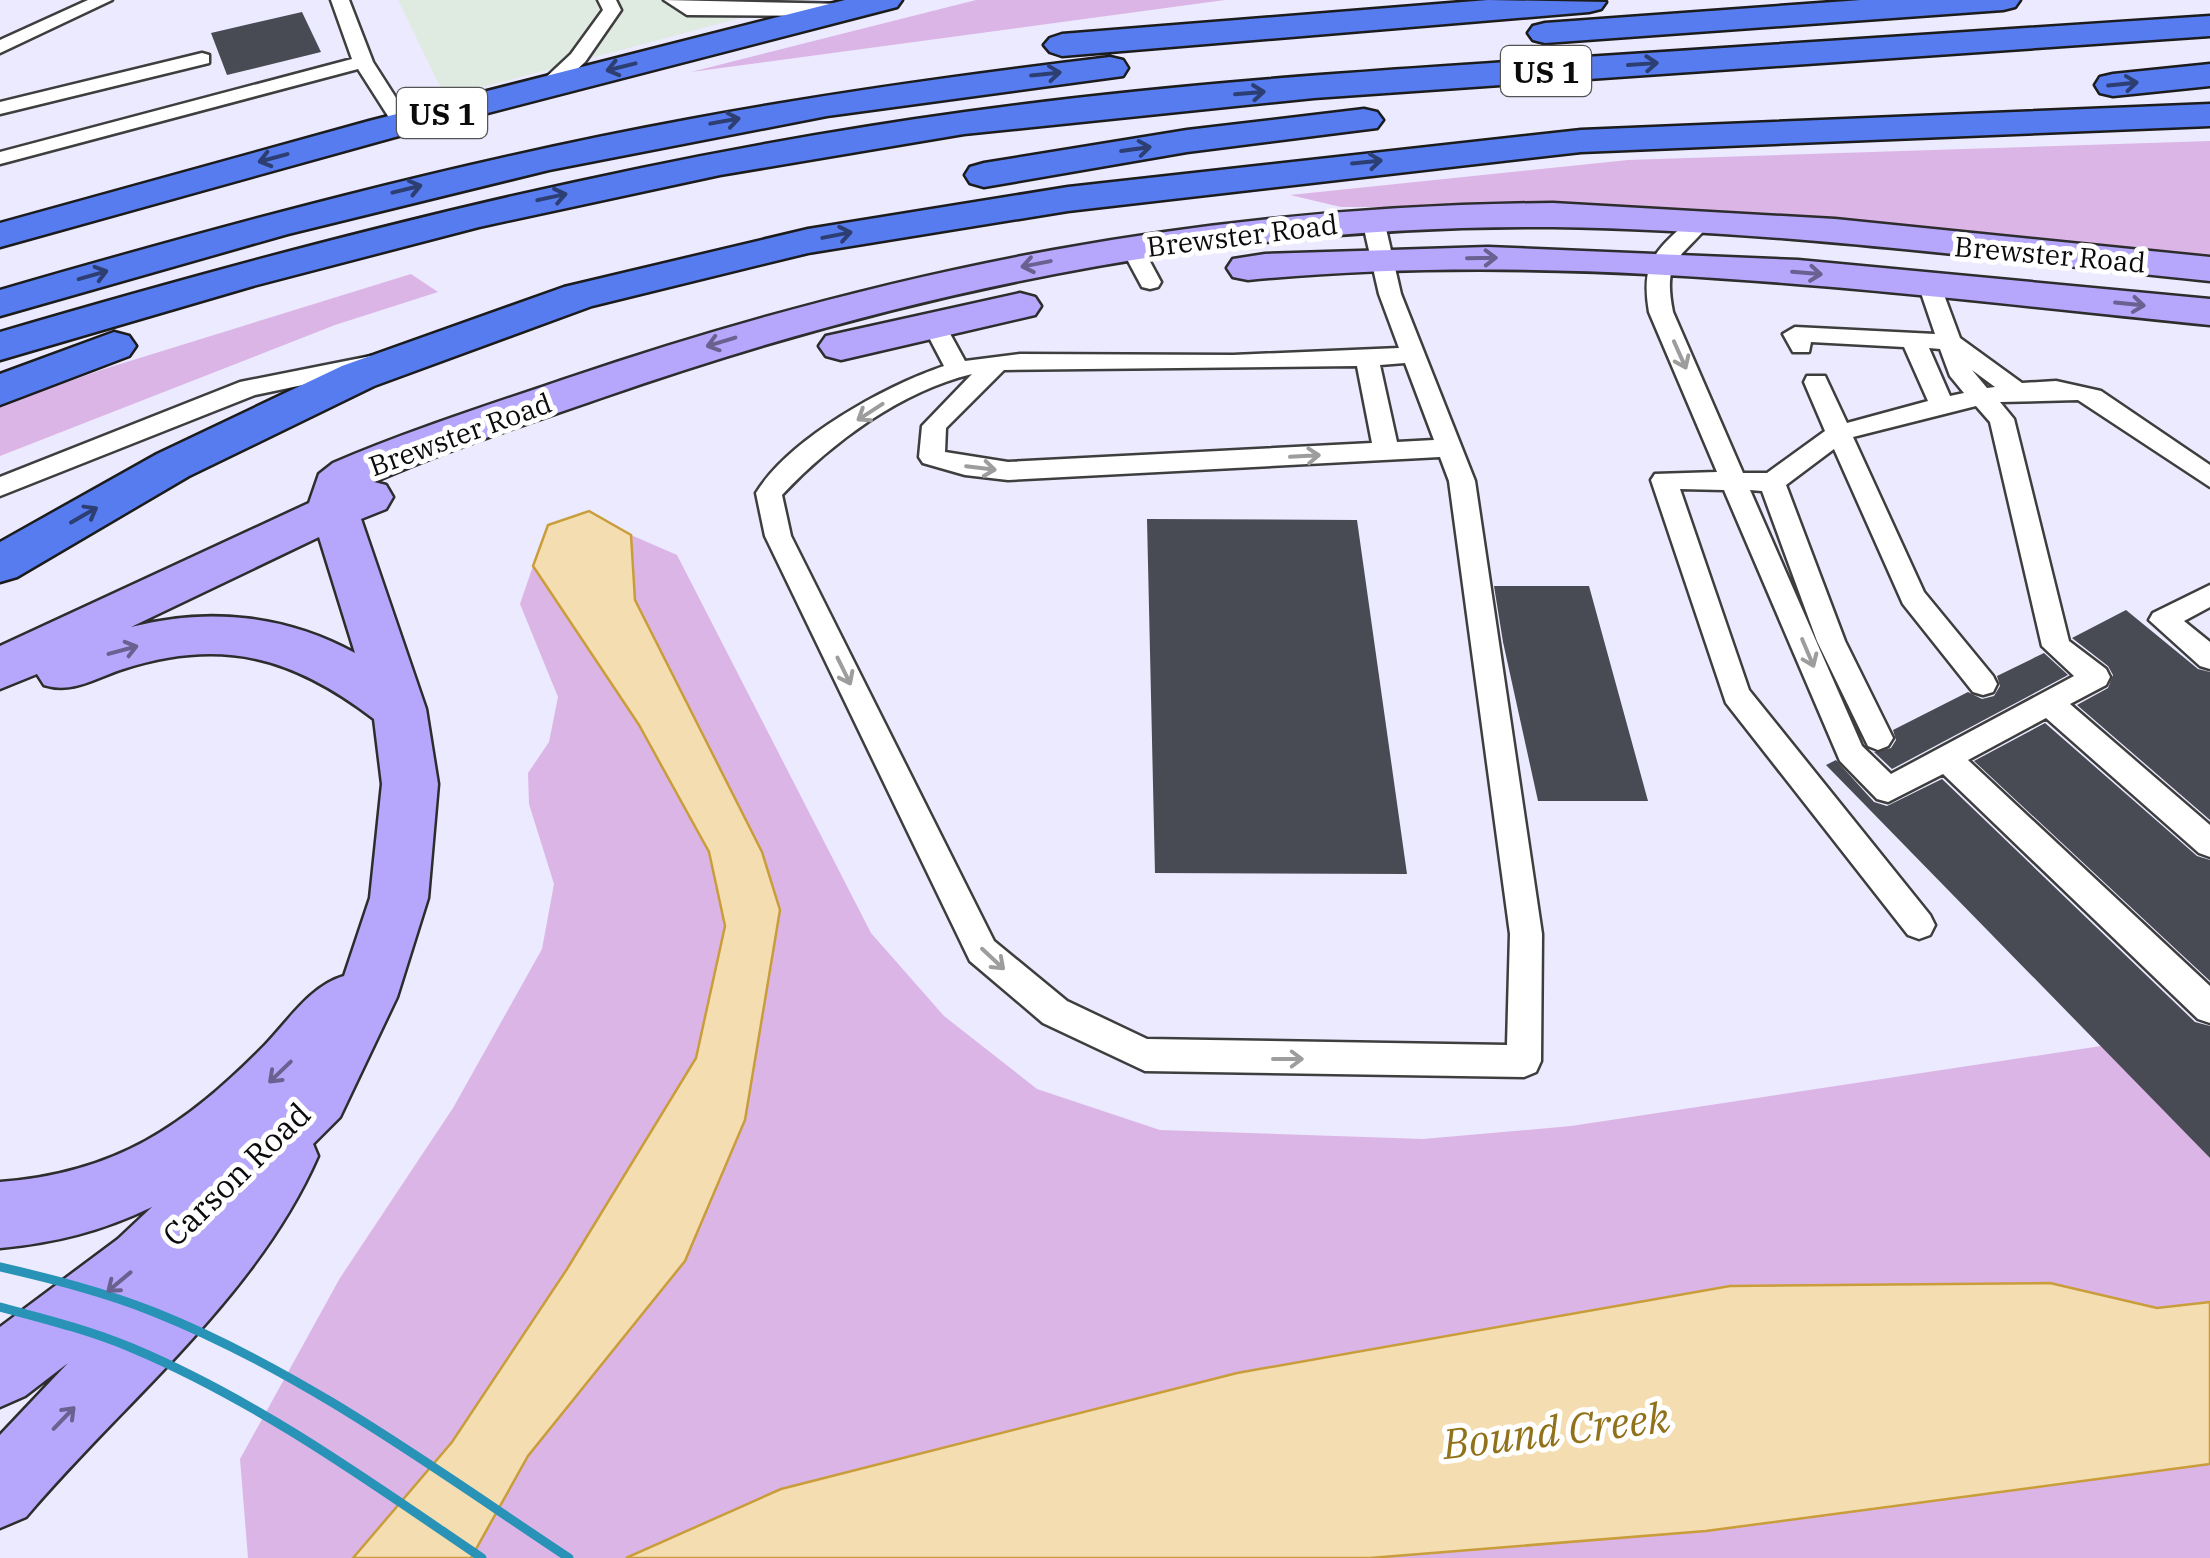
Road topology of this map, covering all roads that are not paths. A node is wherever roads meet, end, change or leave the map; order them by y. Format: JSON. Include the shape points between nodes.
{"nodes":[{"id":1,"x":103,"y":0,"type":"edge"},
{"id":2,"x":340,"y":0,"type":"edge"},
{"id":3,"x":607,"y":0,"type":"edge"},
{"id":4,"x":673,"y":0,"type":"edge"},
{"id":5,"x":1373,"y":0,"type":"edge"},
{"id":6,"x":1622,"y":0,"type":"edge"},
{"id":7,"x":2002,"y":0,"type":"edge"},
{"id":8,"x":873,"y":3,"type":"edge"},
{"id":9,"x":2197,"y":27,"type":"edge"},
{"id":10,"x":1036,"y":40,"type":"dead end"},
{"id":11,"x":0,"y":47,"type":"edge"},
{"id":12,"x":982,"y":50,"type":"dead end"},
{"id":13,"x":202,"y":59,"type":"dead end"},
{"id":14,"x":364,"y":62,"type":"junction"},
{"id":15,"x":873,"y":69,"type":"junction"},
{"id":16,"x":2210,"y":75,"type":"edge"},
{"id":17,"x":548,"y":86,"type":"junction"},
{"id":18,"x":0,"y":108,"type":"edge"},
{"id":19,"x":2210,"y":116,"type":"edge"},
{"id":20,"x":402,"y":124,"type":"junction"},
{"id":21,"x":1643,"y":136,"type":"junction"},
{"id":22,"x":0,"y":158,"type":"edge"},
{"id":23,"x":1373,"y":220,"type":"junction"},
{"id":24,"x":1700,"y":222,"type":"junction"},
{"id":25,"x":423,"y":226,"type":"junction"},
{"id":26,"x":0,"y":235,"type":"edge"},
{"id":27,"x":1385,"y":261,"type":"junction"},
{"id":28,"x":1660,"y":262,"type":"junction"},
{"id":29,"x":1141,"y":265,"type":"junction"},
{"id":30,"x":0,"y":268,"type":"edge"},
{"id":31,"x":2210,"y":269,"type":"edge"},
{"id":32,"x":1929,"y":284,"type":"junction"},
{"id":33,"x":0,"y":303,"type":"edge"},
{"id":34,"x":2210,"y":312,"type":"edge"},
{"id":35,"x":934,"y":324,"type":"junction"},
{"id":36,"x":1913,"y":340,"type":"junction"},
{"id":37,"x":1950,"y":342,"type":"junction"},
{"id":38,"x":0,"y":346,"type":"edge"},
{"id":39,"x":1801,"y":346,"type":"dead end"},
{"id":40,"x":1413,"y":355,"type":"junction"},
{"id":41,"x":407,"y":356,"type":"junction"},
{"id":42,"x":1367,"y":359,"type":"junction"},
{"id":43,"x":995,"y":366,"type":"junction"},
{"id":44,"x":958,"y":370,"type":"junction"},
{"id":45,"x":1816,"y":382,"type":"dead end"},
{"id":46,"x":0,"y":390,"type":"edge"},
{"id":47,"x":2018,"y":392,"type":"junction"},
{"id":48,"x":1986,"y":398,"type":"junction"},
{"id":49,"x":1942,"y":405,"type":"junction"},
{"id":50,"x":1839,"y":433,"type":"junction"},
{"id":51,"x":1449,"y":448,"type":"junction"},
{"id":52,"x":1386,"y":452,"type":"junction"},
{"id":53,"x":2210,"y":478,"type":"edge"},
{"id":54,"x":1734,"y":482,"type":"junction"},
{"id":55,"x":1772,"y":482,"type":"junction"},
{"id":56,"x":0,"y":487,"type":"edge"},
{"id":57,"x":336,"y":509,"type":"junction"},
{"id":58,"x":0,"y":564,"type":"edge"},
{"id":59,"x":2210,"y":595,"type":"edge"},
{"id":60,"x":2210,"y":658,"type":"edge"},
{"id":61,"x":0,"y":669,"type":"edge"},
{"id":62,"x":1984,"y":684,"type":"dead end"},
{"id":63,"x":0,"y":699,"type":"edge"},
{"id":64,"x":2049,"y":703,"type":"junction"},
{"id":65,"x":399,"y":709,"type":"junction"},
{"id":66,"x":1878,"y":738,"type":"dead end"},
{"id":67,"x":1946,"y":758,"type":"junction"},
{"id":68,"x":2210,"y":844,"type":"edge"},
{"id":69,"x":1919,"y":925,"type":"dead end"},
{"id":70,"x":386,"y":943,"type":"junction"},
{"id":71,"x":2210,"y":1008,"type":"edge"},
{"id":72,"x":318,"y":1096,"type":"junction"},
{"id":73,"x":0,"y":1215,"type":"edge"},
{"id":74,"x":0,"y":1371,"type":"edge"},
{"id":75,"x":0,"y":1492,"type":"edge"}],
"edges":[{"from":1,"to":11,"type":"lane"},
{"from":2,"to":14,"type":"lane"},
{"from":3,"to":17,"type":"lane","via":[[612,10],[601,30]]},
{"from":4,"to":8,"type":"lane","via":[[687,9]]},
{"from":5,"to":10,"type":"highway"},
{"from":6,"to":15,"type":"highway","via":[[1119,40]]},
{"from":33,"to":7,"type":"highway","one_way":true,"via":[[437,182],[832,103],[1218,58]]},
{"from":8,"to":17,"type":"highway","number":"US 1","one_way":true},
{"from":25,"to":9,"type":"highway","number":"US 1","one_way":true,"via":[[769,154],[1091,108]]},
{"from":41,"to":9,"type":"highway","one_way":true,"via":[[572,276],[791,216],[1101,154]]},
{"from":12,"to":15,"type":"highway"},
{"from":13,"to":18,"type":"lane"},
{"from":14,"to":20,"type":"lane"},
{"from":14,"to":22,"type":"lane"},
{"from":15,"to":30,"type":"highway","via":[[468,143]]},
{"from":21,"to":16,"type":"highway","one_way":true},
{"from":17,"to":20,"type":"highway","number":"US 1"},
{"from":19,"to":21,"type":"highway"},
{"from":20,"to":26,"type":"highway","number":"US 1","one_way":true},
{"from":41,"to":21,"type":"highway","one_way":true,"via":[[625,283],[875,228],[1328,166]]},
{"from":23,"to":24,"type":"street","name":"Brewster Road","via":[[1522,215]]},
{"from":23,"to":27,"type":"lane"},
{"from":23,"to":29,"type":"street","name":"Brewster Road"},
{"from":24,"to":28,"type":"lane"},
{"from":24,"to":31,"type":"street","name":"Brewster Road"},
{"from":25,"to":38,"type":"highway","number":"US 1"},
{"from":25,"to":46,"type":"highway"},
{"from":27,"to":28,"type":"street","name":"Brewster Road","one_way":true},
{"from":27,"to":29,"type":"street","name":"Brewster Road"},
{"from":27,"to":40,"type":"lane"},
{"from":28,"to":32,"type":"street","name":"Brewster Road","one_way":true},
{"from":28,"to":54,"type":"lane","one_way":true,"via":[[1661,312]]},
{"from":29,"to":35,"type":"street","name":"Brewster Road"},
{"from":29,"to":57,"type":"street","name":"Brewster Road","one_way":true,"via":[[873,298],[668,360],[360,470],[336,486]]},
{"from":32,"to":34,"type":"street","name":"Brewster Road","one_way":true},
{"from":32,"to":37,"type":"lane"},
{"from":35,"to":44,"type":"lane"},
{"from":35,"to":57,"type":"street","name":"Brewster Road","via":[[561,426]]},
{"from":36,"to":37,"type":"lane"},
{"from":36,"to":39,"type":"lane","via":[[1795,334]]},
{"from":36,"to":49,"type":"lane"},
{"from":37,"to":47,"type":"lane"},
{"from":37,"to":48,"type":"lane","via":[[1962,376]]},
{"from":40,"to":42,"type":"lane"},
{"from":40,"to":51,"type":"lane"},
{"from":41,"to":56,"type":"lane","via":[[249,388]]},
{"from":58,"to":41,"type":"highway","one_way":true,"via":[[173,464]]},
{"from":42,"to":43,"type":"lane","via":[[1039,360]]},
{"from":42,"to":52,"type":"lane"},
{"from":43,"to":44,"type":"lane"},
{"from":43,"to":52,"type":"lane","one_way":true,"via":[[934,426],[932,456],[1008,471]]},
{"from":44,"to":51,"type":"lane","one_way":true,"via":[[878,406],[792,466],[769,493],[778,536],[982,952],[1055,1012],[1145,1056],[1524,1061],[1526,934],[1462,481]]},
{"from":45,"to":50,"type":"lane"},
{"from":47,"to":48,"type":"lane"},
{"from":47,"to":53,"type":"lane","via":[[2084,392]]},
{"from":48,"to":49,"type":"lane"},
{"from":48,"to":64,"type":"lane","via":[[2002,419],[2056,646],[2096,677]]},
{"from":49,"to":50,"type":"lane"},
{"from":50,"to":55,"type":"lane"},
{"from":50,"to":62,"type":"lane","via":[[1913,597]]},
{"from":51,"to":52,"type":"lane"},
{"from":54,"to":55,"type":"lane"},
{"from":54,"to":67,"type":"lane","one_way":true,"via":[[1850,752],[1888,790]]},
{"from":54,"to":69,"type":"lane","via":[[1664,480],[1736,695]]},
{"from":55,"to":66,"type":"lane","via":[[1830,641]]},
{"from":57,"to":61,"type":"street","name":"Brewster Road"},
{"from":57,"to":65,"type":"street","name":"Carson Road"},
{"from":59,"to":60,"type":"lane","via":[[2163,620]]},
{"from":63,"to":65,"type":"street","one_way":true,"via":[[125,648],[238,634],[314,653]]},
{"from":64,"to":67,"type":"lane"},
{"from":64,"to":68,"type":"lane"},
{"from":65,"to":70,"type":"street","name":"Carson Road","via":[[410,784],[408,822]]},
{"from":67,"to":71,"type":"lane"},
{"from":70,"to":72,"type":"street","name":"Carson Road"},
{"from":70,"to":73,"type":"street","one_way":true,"via":[[309,1044],[200,1141],[122,1189],[42,1212]]},
{"from":72,"to":74,"type":"street","name":"Carson Road","one_way":true,"via":[[142,1263]]},
{"from":75,"to":72,"type":"street","one_way":true,"via":[[231,1239]]}]}
